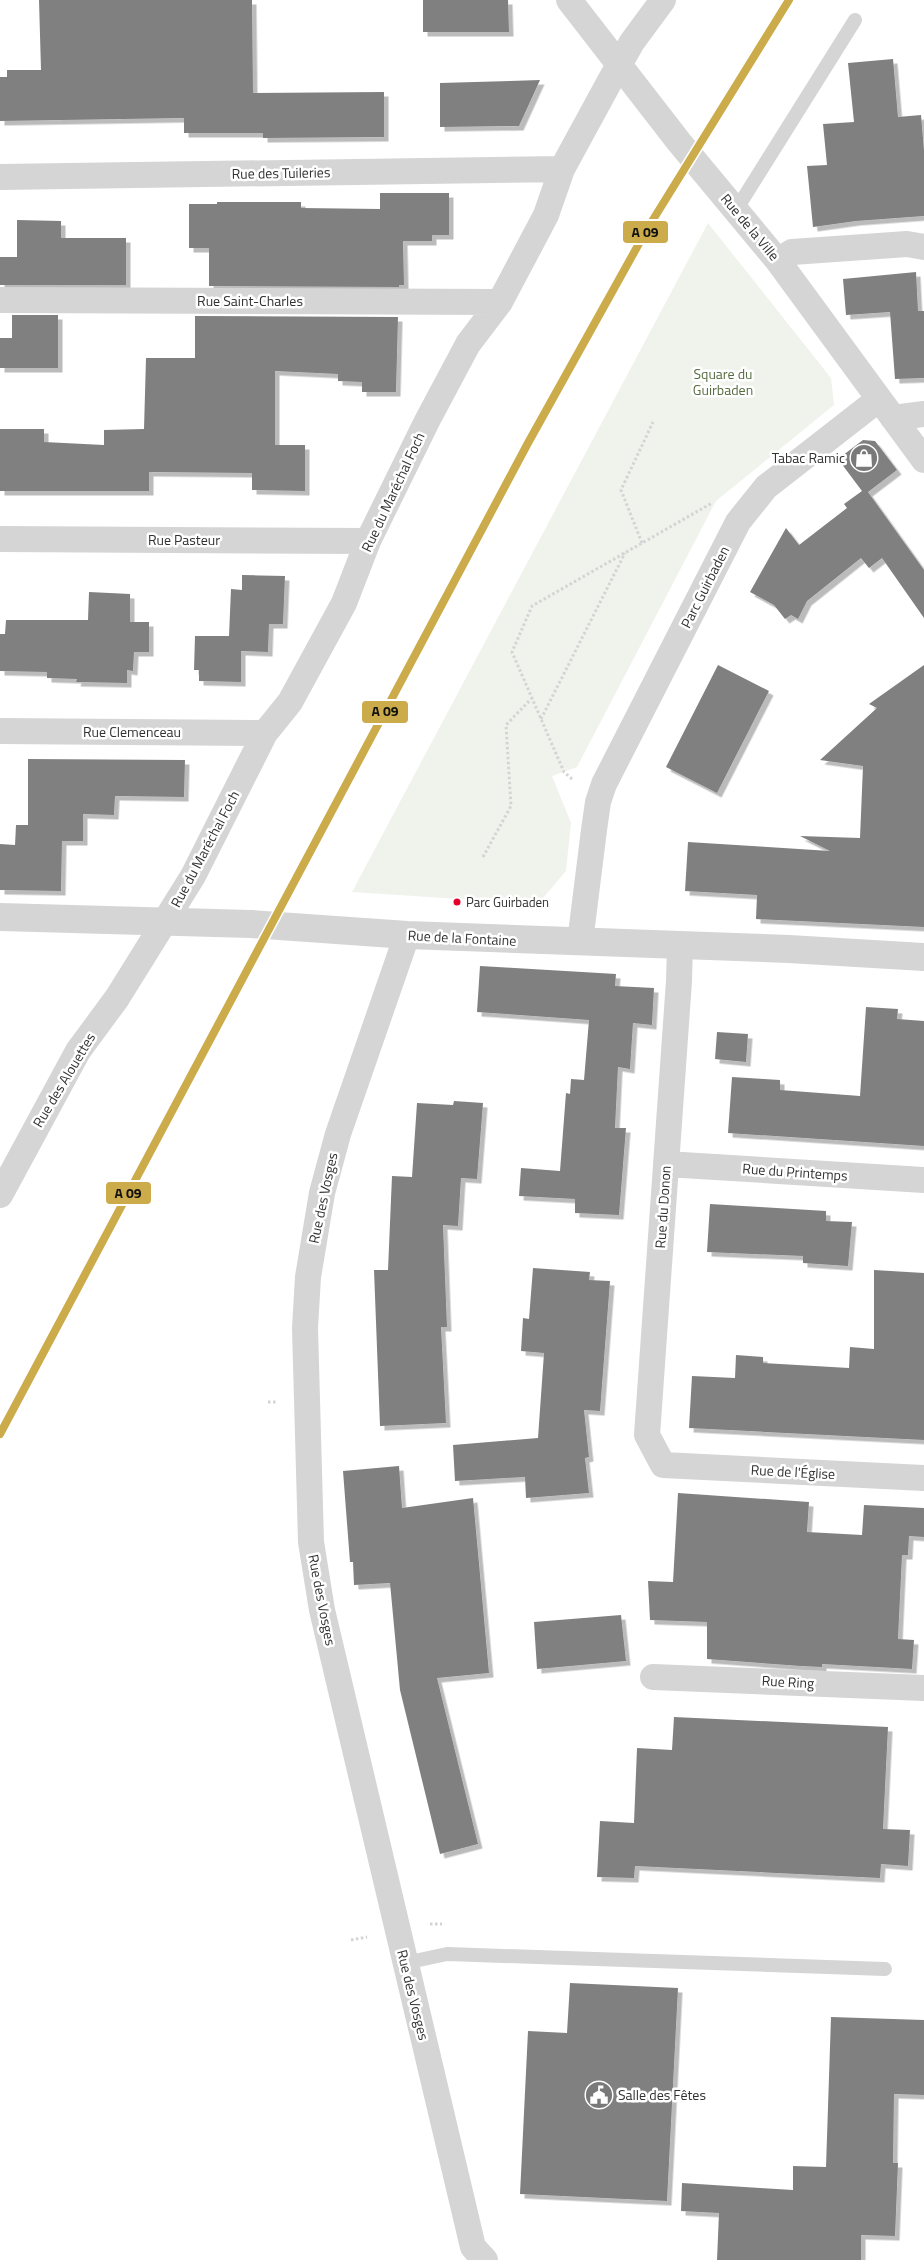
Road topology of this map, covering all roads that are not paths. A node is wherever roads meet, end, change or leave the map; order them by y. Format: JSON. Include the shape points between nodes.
{"nodes":[{"id":1,"x":569,"y":0,"type":"edge"},
{"id":2,"x":663,"y":0,"type":"edge"},
{"id":3,"x":855,"y":20,"type":"dead end"},
{"id":4,"x":620,"y":64,"type":"junction"},
{"id":5,"x":562,"y":169,"type":"junction"},
{"id":6,"x":0,"y":177,"type":"edge"},
{"id":7,"x":736,"y":210,"type":"junction"},
{"id":8,"x":924,"y":247,"type":"edge"},
{"id":9,"x":778,"y":261,"type":"junction"},
{"id":10,"x":0,"y":300,"type":"edge"},
{"id":11,"x":500,"y":302,"type":"junction"},
{"id":12,"x":886,"y":409,"type":"junction"},
{"id":13,"x":924,"y":414,"type":"edge"},
{"id":14,"x":924,"y":460,"type":"edge"},
{"id":15,"x":0,"y":539,"type":"edge"},
{"id":16,"x":368,"y":542,"type":"junction"},
{"id":17,"x":0,"y":730,"type":"edge"},
{"id":18,"x":265,"y":733,"type":"junction"},
{"id":19,"x":0,"y":917,"type":"edge"},
{"id":20,"x":167,"y":920,"type":"junction"},
{"id":21,"x":407,"y":935,"type":"junction"},
{"id":22,"x":580,"y":942,"type":"junction"},
{"id":23,"x":680,"y":945,"type":"junction"},
{"id":24,"x":924,"y":957,"type":"edge"},
{"id":25,"x":666,"y":1164,"type":"junction"},
{"id":26,"x":924,"y":1180,"type":"edge"},
{"id":27,"x":0,"y":1195,"type":"edge"},
{"id":28,"x":663,"y":1465,"type":"joint"},
{"id":29,"x":924,"y":1478,"type":"edge"},
{"id":30,"x":653,"y":1676,"type":"dead end"},
{"id":31,"x":924,"y":1688,"type":"edge"},
{"id":32,"x":406,"y":1963,"type":"junction"},
{"id":33,"x":885,"y":1969,"type":"dead end"},
{"id":34,"x":484,"y":2260,"type":"edge"}],
"edges":[{"from":1,"to":4,"type":"street","name":"Rue de la Ville"},
{"from":2,"to":4,"type":"street","name":"Rue du Maréchal Foch"},
{"from":3,"to":7,"type":"lane"},
{"from":4,"to":5,"type":"street","name":"Rue du Maréchal Foch"},
{"from":4,"to":7,"type":"street","name":"Rue de la Ville"},
{"from":5,"to":6,"type":"street","name":"Rue des Tuileries"},
{"from":5,"to":11,"type":"street","name":"Rue du Maréchal Foch","via":[[546,215]]},
{"from":7,"to":9,"type":"street","name":"Rue de la Ville"},
{"from":8,"to":9,"type":"street","via":[[907,244],[792,252]]},
{"from":9,"to":12,"type":"street","name":"Rue de la Ville"},
{"from":10,"to":11,"type":"street","name":"Rue Saint-Charles"},
{"from":11,"to":16,"type":"street","name":"Rue du Maréchal Foch","via":[[468,344]]},
{"from":12,"to":13,"type":"street"},
{"from":12,"to":14,"type":"street","name":"Rue de la Ville"},
{"from":12,"to":22,"type":"street","name":"Parc Guirbaden","via":[[795,463],[766,487],[738,522],[612,766],[598,802]]},
{"from":15,"to":16,"type":"street","name":"Rue Pasteur"},
{"from":16,"to":18,"type":"street","name":"Rue du Maréchal Foch","via":[[344,604],[290,702]]},
{"from":17,"to":18,"type":"street","name":"Rue Clemenceau"},
{"from":18,"to":20,"type":"street","name":"Rue du Maréchal Foch","via":[[193,876]]},
{"from":19,"to":20,"type":"street","name":"Rue de la Fontaine"},
{"from":20,"to":21,"type":"street","name":"Rue de la Fontaine"},
{"from":20,"to":27,"type":"street","name":"Rue des Alouettes","via":[[78,1051]]},
{"from":21,"to":22,"type":"street","name":"Rue de la Fontaine"},
{"from":21,"to":32,"type":"street","name":"Rue des Vosges","via":[[338,1134],[322,1193],[308,1278],[305,1328],[311,1542],[322,1610]]},
{"from":22,"to":23,"type":"street","name":"Rue de la Fontaine"},
{"from":23,"to":24,"type":"street","name":"Rue de la Fontaine"},
{"from":23,"to":25,"type":"street","name":"Rue du Donon"},
{"from":25,"to":26,"type":"street","name":"Rue du Printemps"},
{"from":25,"to":28,"type":"street","name":"Rue du Donon","via":[[647,1435]]},
{"from":28,"to":29,"type":"street","name":"Rue de l'Église"},
{"from":30,"to":31,"type":"street","name":"Rue Ring"},
{"from":32,"to":33,"type":"lane","via":[[446,1954]]},
{"from":32,"to":34,"type":"street","name":"Rue des Vosges","via":[[473,2247]]}]}
